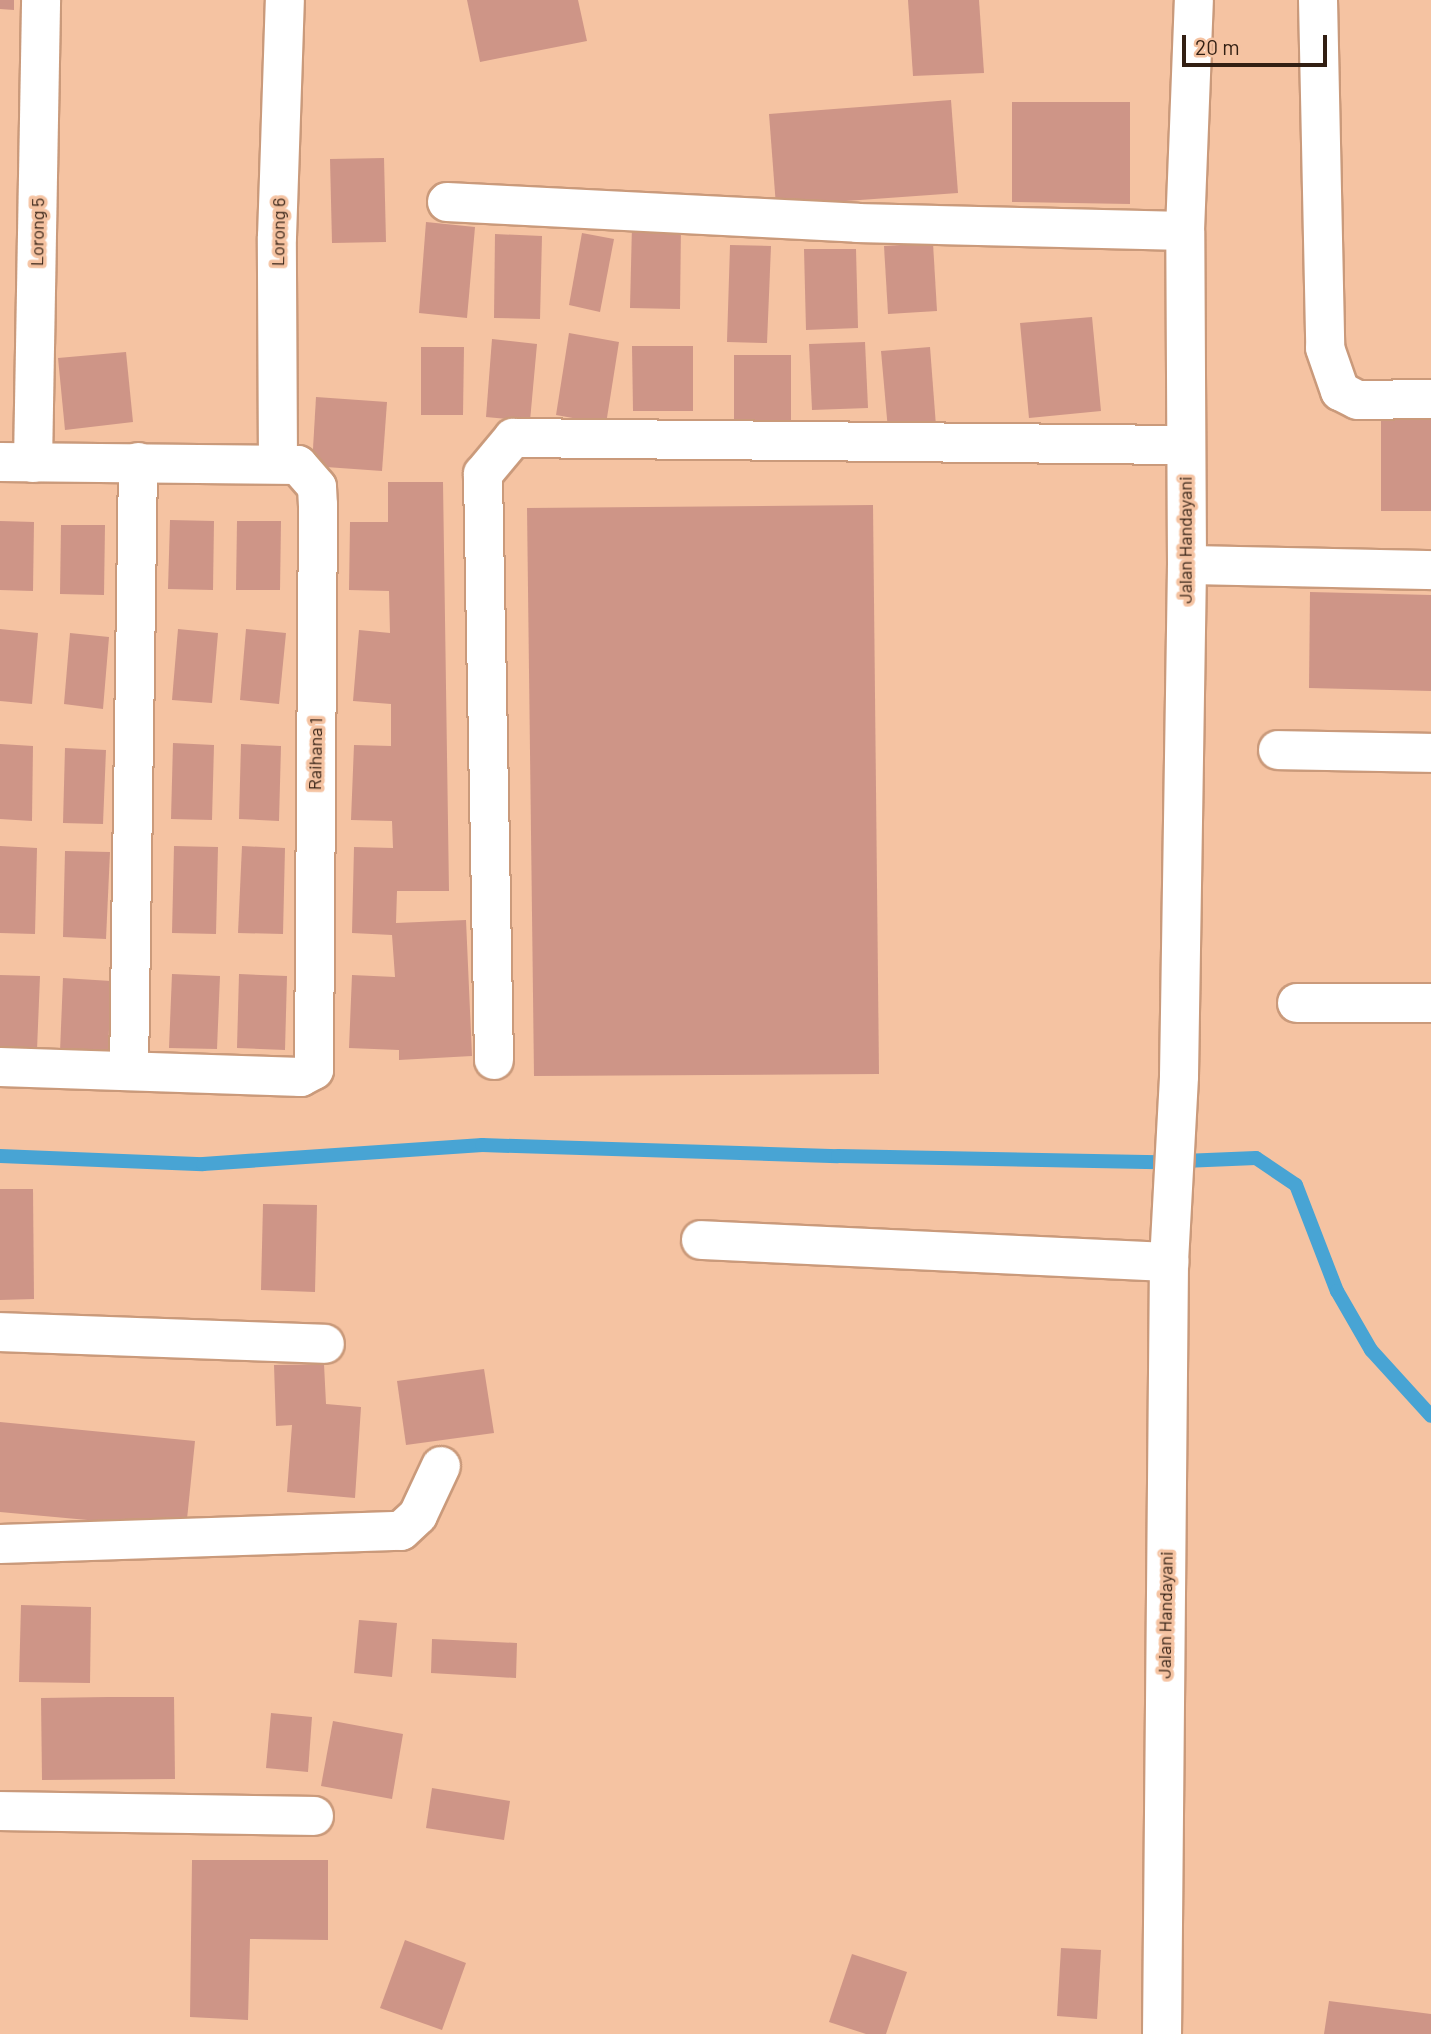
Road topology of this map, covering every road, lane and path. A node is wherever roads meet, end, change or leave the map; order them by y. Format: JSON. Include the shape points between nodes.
{"nodes":[{"id":1,"x":41,"y":0,"type":"edge"},
{"id":2,"x":285,"y":0,"type":"edge"},
{"id":3,"x":1194,"y":0,"type":"edge"},
{"id":4,"x":1318,"y":0,"type":"edge"},
{"id":5,"x":447,"y":202,"type":"dead end"},
{"id":6,"x":1185,"y":231,"type":"junction"},
{"id":7,"x":1431,"y":399,"type":"edge"},
{"id":8,"x":1184,"y":445,"type":"junction"},
{"id":9,"x":138,"y":462,"type":"junction"},
{"id":10,"x":16,"y":463,"type":"edge"},
{"id":11,"x":278,"y":464,"type":"junction"},
{"id":12,"x":1186,"y":565,"type":"junction"},
{"id":13,"x":1431,"y":570,"type":"edge"},
{"id":14,"x":1278,"y":750,"type":"dead end"},
{"id":15,"x":1431,"y":753,"type":"edge"},
{"id":16,"x":1297,"y":1003,"type":"dead end"},
{"id":17,"x":1431,"y":1003,"type":"edge"},
{"id":18,"x":494,"y":1060,"type":"dead end"},
{"id":19,"x":0,"y":1067,"type":"edge"},
{"id":20,"x":129,"y":1071,"type":"junction"},
{"id":21,"x":701,"y":1240,"type":"dead end"},
{"id":22,"x":1169,"y":1262,"type":"junction"},
{"id":23,"x":0,"y":1332,"type":"edge"},
{"id":24,"x":325,"y":1344,"type":"dead end"},
{"id":25,"x":441,"y":1466,"type":"dead end"},
{"id":26,"x":0,"y":1544,"type":"edge"},
{"id":27,"x":0,"y":1811,"type":"edge"},
{"id":28,"x":314,"y":1816,"type":"dead end"},
{"id":29,"x":1162,"y":2034,"type":"edge"}],
"edges":[{"from":1,"to":10,"type":"street","name":"Lorong 5"},
{"from":2,"to":11,"type":"street","name":"Lorong 6","via":[[277,237]]},
{"from":3,"to":6,"type":"street","name":"Jalan Handayani"},
{"from":4,"to":7,"type":"street","via":[[1325,348],[1340,391],[1357,400]]},
{"from":5,"to":6,"type":"street","via":[[856,223]]},
{"from":6,"to":8,"type":"street","name":"Jalan Handayani"},
{"from":8,"to":12,"type":"street","name":"Jalan Handayani"},
{"from":8,"to":18,"type":"street","via":[[513,438],[483,474]]},
{"from":9,"to":10,"type":"street"},
{"from":9,"to":11,"type":"street"},
{"from":9,"to":20,"type":"street"},
{"from":11,"to":20,"type":"street","name":"Raihana 1","via":[[304,469],[317,487],[314,1070],[301,1077]]},
{"from":12,"to":13,"type":"street"},
{"from":12,"to":22,"type":"street","name":"Jalan Handayani","via":[[1177,1081]]},
{"from":14,"to":15,"type":"street"},
{"from":16,"to":17,"type":"street"},
{"from":19,"to":20,"type":"street"},
{"from":21,"to":22,"type":"street"},
{"from":22,"to":29,"type":"street","name":"Jalan Handayani"},
{"from":23,"to":24,"type":"street"},
{"from":25,"to":26,"type":"street","via":[[418,1515],[401,1531]]},
{"from":27,"to":28,"type":"street"}]}
